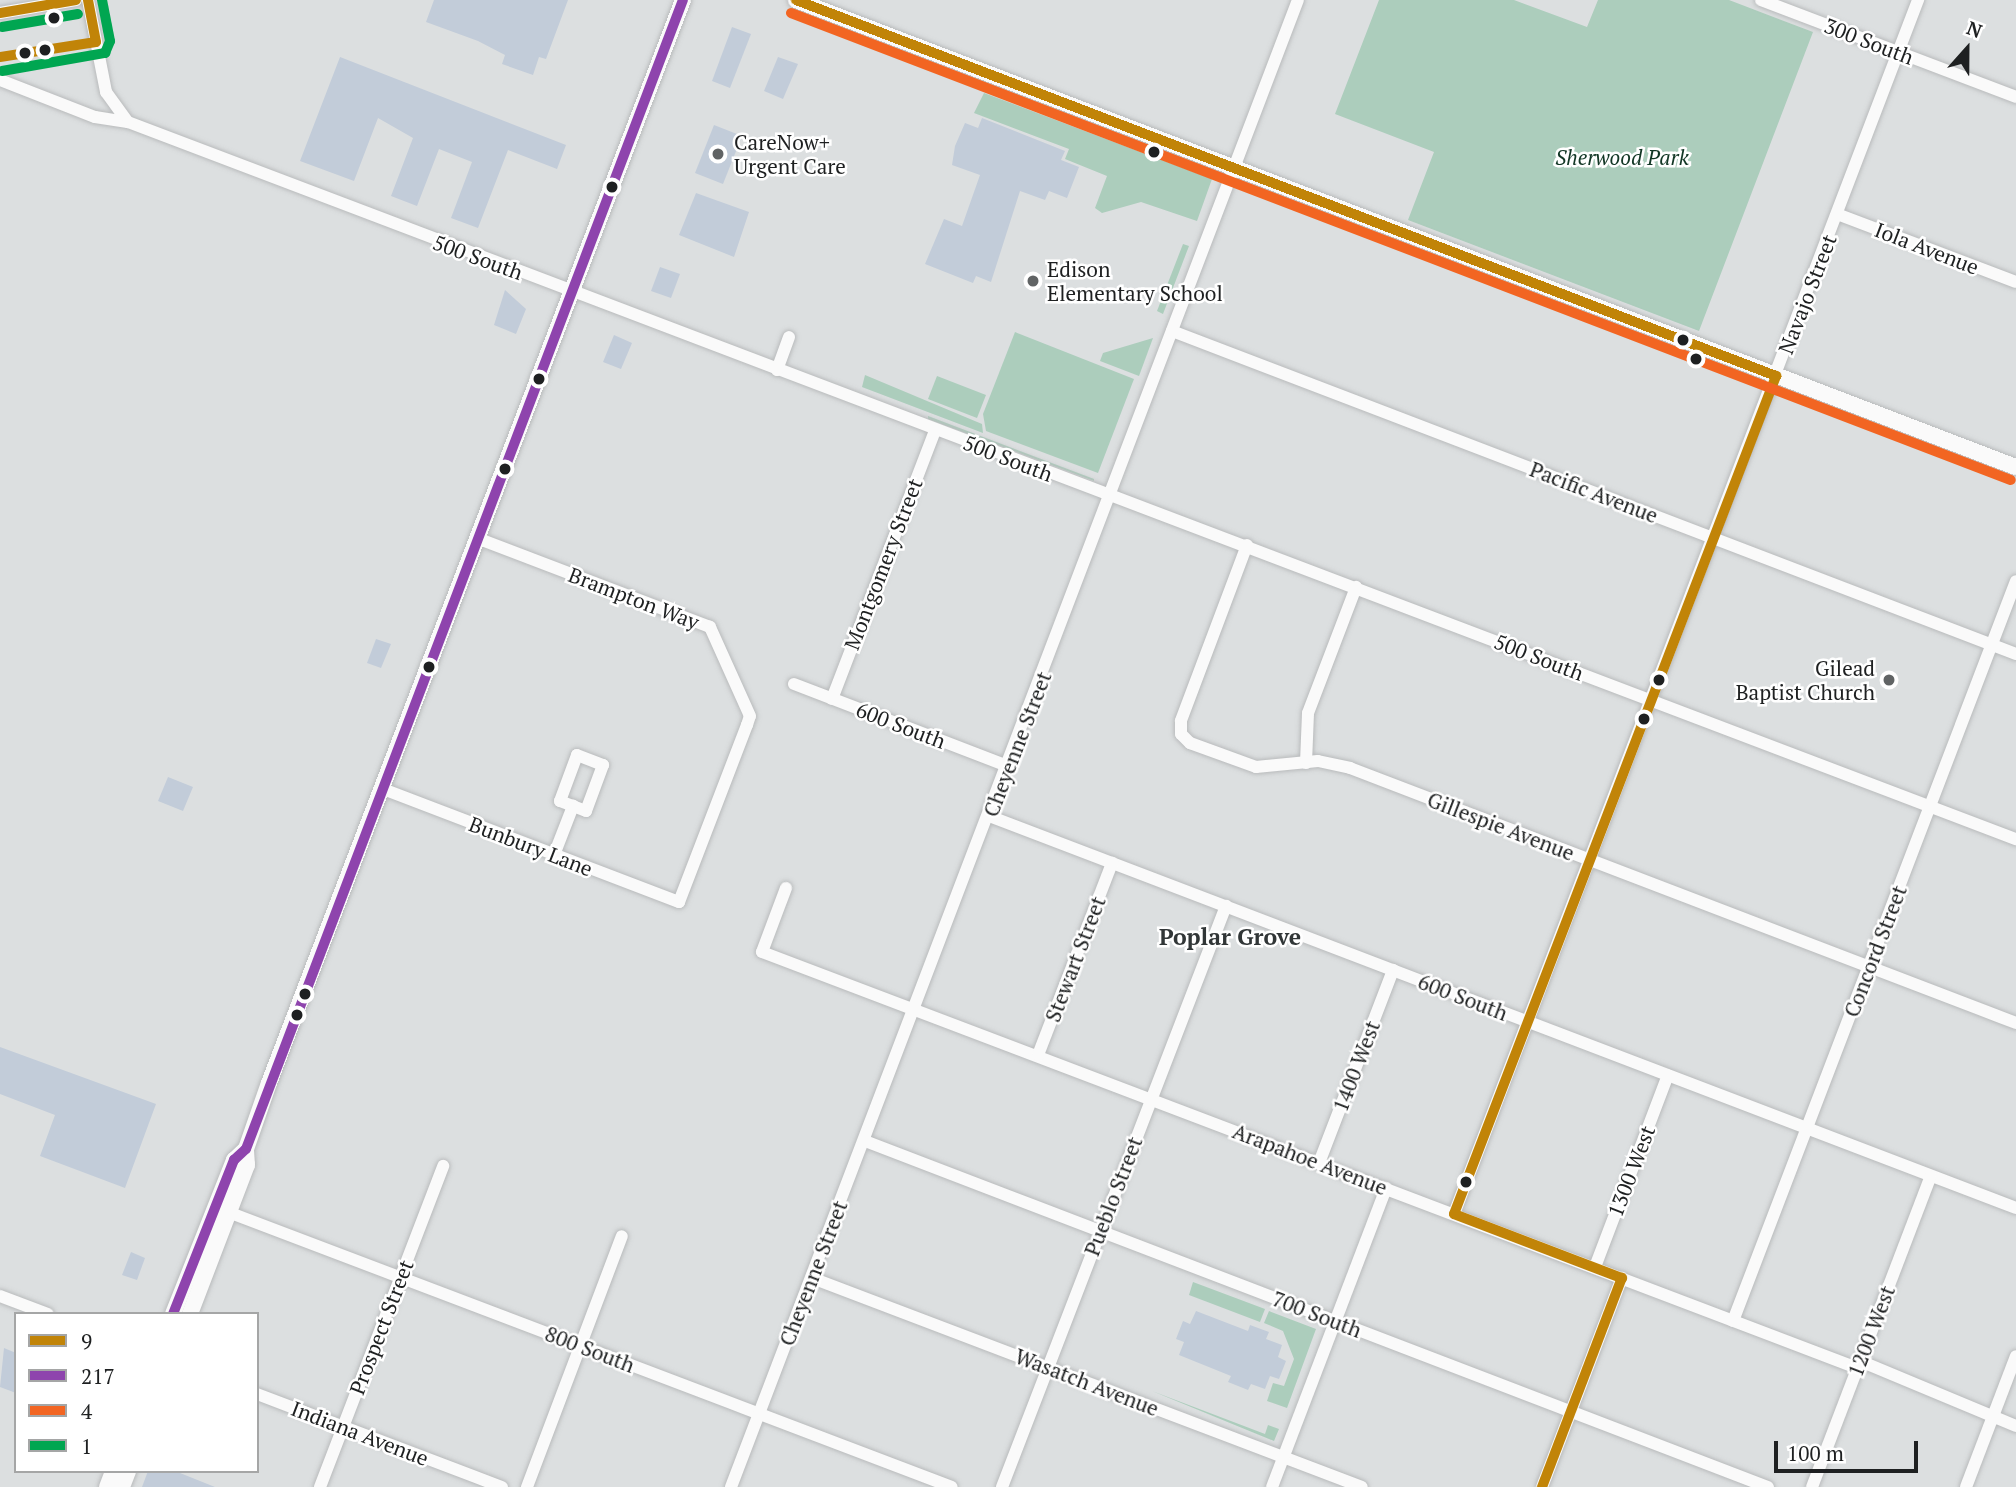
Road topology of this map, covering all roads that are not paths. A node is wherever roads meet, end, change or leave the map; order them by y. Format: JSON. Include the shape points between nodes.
{"nodes":[{"id":1,"x":76,"y":0,"type":"edge"},
{"id":2,"x":88,"y":0,"type":"edge"},
{"id":3,"x":683,"y":0,"type":"edge"},
{"id":4,"x":796,"y":0,"type":"edge"},
{"id":5,"x":1298,"y":0,"type":"edge"},
{"id":6,"x":1761,"y":0,"type":"edge"},
{"id":7,"x":1918,"y":0,"type":"edge"},
{"id":8,"x":0,"y":13,"type":"edge"},
{"id":9,"x":1899,"y":52,"type":"junction"},
{"id":10,"x":0,"y":80,"type":"edge"},
{"id":11,"x":2016,"y":97,"type":"edge"},
{"id":12,"x":128,"y":122,"type":"junction"},
{"id":13,"x":1234,"y":168,"type":"junction"},
{"id":14,"x":1837,"y":214,"type":"junction"},
{"id":15,"x":2016,"y":282,"type":"edge"},
{"id":16,"x":571,"y":291,"type":"junction"},
{"id":17,"x":1172,"y":331,"type":"junction"},
{"id":18,"x":789,"y":337,"type":"dead end"},
{"id":19,"x":777,"y":370,"type":"junction"},
{"id":20,"x":1776,"y":376,"type":"junction"},
{"id":21,"x":935,"y":430,"type":"junction"},
{"id":22,"x":2016,"y":467,"type":"edge"},
{"id":23,"x":1110,"y":495,"type":"junction"},
{"id":24,"x":477,"y":538,"type":"junction"},
{"id":25,"x":1713,"y":538,"type":"junction"},
{"id":26,"x":1247,"y":545,"type":"junction"},
{"id":27,"x":2016,"y":581,"type":"edge"},
{"id":28,"x":1356,"y":587,"type":"junction"},
{"id":29,"x":1992,"y":645,"type":"junction"},
{"id":30,"x":2016,"y":654,"type":"edge"},
{"id":31,"x":794,"y":684,"type":"dead end"},
{"id":32,"x":832,"y":699,"type":"junction"},
{"id":33,"x":1651,"y":700,"type":"junction"},
{"id":34,"x":1306,"y":763,"type":"junction"},
{"id":35,"x":1008,"y":766,"type":"junction"},
{"id":36,"x":383,"y":789,"type":"junction"},
{"id":37,"x":573,"y":806,"type":"dead end"},
{"id":38,"x":1930,"y":806,"type":"junction"},
{"id":39,"x":989,"y":816,"type":"junction"},
{"id":40,"x":2016,"y":839,"type":"edge"},
{"id":41,"x":554,"y":855,"type":"junction"},
{"id":42,"x":1590,"y":860,"type":"junction"},
{"id":43,"x":1112,"y":863,"type":"junction"},
{"id":44,"x":786,"y":888,"type":"dead end"},
{"id":45,"x":679,"y":902,"type":"joint"},
{"id":46,"x":1226,"y":906,"type":"junction"},
{"id":47,"x":1869,"y":967,"type":"junction"},
{"id":48,"x":1393,"y":970,"type":"junction"},
{"id":49,"x":915,"y":1009,"type":"junction"},
{"id":50,"x":1528,"y":1022,"type":"junction"},
{"id":51,"x":2016,"y":1023,"type":"edge"},
{"id":52,"x":1038,"y":1055,"type":"junction"},
{"id":53,"x":1668,"y":1075,"type":"junction"},
{"id":54,"x":1151,"y":1098,"type":"junction"},
{"id":55,"x":1807,"y":1128,"type":"junction"},
{"id":56,"x":865,"y":1140,"type":"junction"},
{"id":57,"x":246,"y":1149,"type":"junction"},
{"id":58,"x":1319,"y":1163,"type":"junction"},
{"id":59,"x":443,"y":1166,"type":"dead end"},
{"id":60,"x":1931,"y":1176,"type":"junction"},
{"id":61,"x":1386,"y":1188,"type":"junction"},
{"id":62,"x":2016,"y":1208,"type":"edge"},
{"id":63,"x":228,"y":1212,"type":"junction"},
{"id":64,"x":1454,"y":1214,"type":"junction"},
{"id":65,"x":1100,"y":1231,"type":"junction"},
{"id":66,"x":622,"y":1236,"type":"dead end"},
{"id":67,"x":1595,"y":1268,"type":"junction"},
{"id":68,"x":400,"y":1277,"type":"junction"},
{"id":69,"x":812,"y":1278,"type":"junction"},
{"id":70,"x":1622,"y":1278,"type":"junction"},
{"id":71,"x":0,"y":1296,"type":"edge"},
{"id":72,"x":43,"y":1312,"type":"edge"},
{"id":73,"x":174,"y":1312,"type":"edge"},
{"id":74,"x":191,"y":1312,"type":"edge"},
{"id":75,"x":1335,"y":1321,"type":"junction"},
{"id":76,"x":1733,"y":1321,"type":"junction"},
{"id":77,"x":580,"y":1346,"type":"junction"},
{"id":78,"x":2016,"y":1356,"type":"edge"},
{"id":79,"x":1859,"y":1365,"type":"junction"},
{"id":80,"x":1048,"y":1367,"type":"junction"},
{"id":81,"x":259,"y":1395,"type":"edge"},
{"id":82,"x":1571,"y":1411,"type":"junction"},
{"id":83,"x":760,"y":1414,"type":"junction"},
{"id":84,"x":1993,"y":1415,"type":"junction"},
{"id":85,"x":343,"y":1426,"type":"junction"},
{"id":86,"x":2016,"y":1426,"type":"edge"},
{"id":87,"x":1283,"y":1457,"type":"junction"},
{"id":88,"x":320,"y":1487,"type":"edge"},
{"id":89,"x":502,"y":1487,"type":"edge"},
{"id":90,"x":527,"y":1487,"type":"edge"},
{"id":91,"x":732,"y":1487,"type":"edge"},
{"id":92,"x":952,"y":1487,"type":"edge"},
{"id":93,"x":1002,"y":1487,"type":"edge"},
{"id":94,"x":1272,"y":1487,"type":"edge"},
{"id":95,"x":1362,"y":1487,"type":"edge"},
{"id":96,"x":1542,"y":1487,"type":"edge"},
{"id":97,"x":1768,"y":1487,"type":"edge"},
{"id":98,"x":1812,"y":1487,"type":"edge"},
{"id":99,"x":1966,"y":1487,"type":"edge"}],
"edges":[{"from":1,"to":8,"type":"street"},
{"from":2,"to":12,"type":"street","via":[[106,92]]},
{"from":3,"to":16,"type":"main road"},
{"from":4,"to":13,"type":"main road"},
{"from":5,"to":13,"type":"street","name":"Cheyenne Street"},
{"from":6,"to":9,"type":"street","name":"300 South"},
{"from":7,"to":9,"type":"street","name":"Navajo Street"},
{"from":9,"to":11,"type":"street","name":"300 South"},
{"from":9,"to":14,"type":"street","name":"Navajo Street"},
{"from":10,"to":12,"type":"street","name":"500 South","via":[[95,117]]},
{"from":12,"to":16,"type":"street","name":"500 South"},
{"from":13,"to":17,"type":"street","name":"Cheyenne Street"},
{"from":13,"to":20,"type":"main road"},
{"from":14,"to":15,"type":"street","name":"Iola Avenue"},
{"from":14,"to":20,"type":"street","name":"Navajo Street"},
{"from":16,"to":19,"type":"street","name":"500 South"},
{"from":16,"to":24,"type":"main road"},
{"from":17,"to":23,"type":"street","name":"Cheyenne Street"},
{"from":17,"to":25,"type":"street","name":"Pacific Avenue"},
{"from":18,"to":19,"type":"street"},
{"from":19,"to":21,"type":"street","name":"500 South"},
{"from":20,"to":22,"type":"main road"},
{"from":20,"to":25,"type":"street","name":"Navajo Street"},
{"from":21,"to":23,"type":"street","name":"500 South"},
{"from":21,"to":32,"type":"street","name":"Montgomery Street"},
{"from":23,"to":26,"type":"street","name":"500 South"},
{"from":23,"to":35,"type":"street","name":"Cheyenne Street"},
{"from":24,"to":36,"type":"main road"},
{"from":24,"to":45,"type":"street","name":"Brampton Way","via":[[710,627],[750,716]]},
{"from":25,"to":29,"type":"street","name":"Pacific Avenue"},
{"from":25,"to":33,"type":"street","name":"Navajo Street"},
{"from":26,"to":28,"type":"street","name":"500 South"},
{"from":26,"to":34,"type":"street","name":"Gillespie Avenue","via":[[1181,734],[1190,743],[1256,767]]},
{"from":27,"to":29,"type":"street","name":"Concord Street"},
{"from":28,"to":33,"type":"street","name":"500 South"},
{"from":28,"to":34,"type":"street","via":[[1305,722]]},
{"from":29,"to":30,"type":"street","name":"Pacific Avenue"},
{"from":29,"to":38,"type":"street","name":"Concord Street"},
{"from":31,"to":32,"type":"street","name":"600 South"},
{"from":32,"to":35,"type":"street","name":"600 South"},
{"from":33,"to":38,"type":"street","name":"500 South"},
{"from":33,"to":42,"type":"street","name":"Navajo Street"},
{"from":34,"to":42,"type":"street","name":"Gillespie Avenue","via":[[1350,768]]},
{"from":35,"to":39,"type":"street","name":"Cheyenne Street"},
{"from":36,"to":41,"type":"street","name":"Bunbury Lane"},
{"from":36,"to":57,"type":"main road"},
{"from":37,"to":41,"type":"street"},
{"from":38,"to":40,"type":"street","name":"500 South"},
{"from":38,"to":47,"type":"street","name":"Concord Street"},
{"from":39,"to":43,"type":"street","name":"600 South"},
{"from":39,"to":49,"type":"street","name":"Cheyenne Street"},
{"from":41,"to":45,"type":"street","name":"Bunbury Lane"},
{"from":42,"to":47,"type":"street","name":"Gillespie Avenue"},
{"from":42,"to":50,"type":"street","name":"Navajo Street"},
{"from":43,"to":46,"type":"street","name":"600 South"},
{"from":43,"to":52,"type":"street","name":"Stewart Street"},
{"from":44,"to":49,"type":"street","name":"Arapahoe Avenue","via":[[762,952]]},
{"from":46,"to":48,"type":"street","name":"600 South"},
{"from":46,"to":54,"type":"street","name":"Pueblo Street"},
{"from":47,"to":51,"type":"street","name":"Gillespie Avenue"},
{"from":47,"to":55,"type":"street","name":"Concord Street"},
{"from":48,"to":50,"type":"street","name":"600 South"},
{"from":48,"to":58,"type":"street","name":"1400 West"},
{"from":49,"to":52,"type":"street","name":"Arapahoe Avenue"},
{"from":49,"to":56,"type":"street","name":"Cheyenne Street"},
{"from":50,"to":53,"type":"street","name":"600 South"},
{"from":50,"to":64,"type":"street","name":"Navajo Street"},
{"from":52,"to":54,"type":"street","name":"Arapahoe Avenue"},
{"from":53,"to":55,"type":"street","name":"600 South"},
{"from":53,"to":67,"type":"street","name":"1300 West"},
{"from":54,"to":58,"type":"street","name":"Arapahoe Avenue"},
{"from":54,"to":65,"type":"street","name":"Pueblo Street"},
{"from":55,"to":60,"type":"street","name":"600 South"},
{"from":55,"to":76,"type":"street","name":"Concord Street"},
{"from":56,"to":65,"type":"street","name":"700 South"},
{"from":56,"to":69,"type":"street","name":"Cheyenne Street"},
{"from":57,"to":63,"type":"main road","via":[[247,1165]]},
{"from":57,"to":73,"type":"main road","via":[[234,1160]]},
{"from":58,"to":61,"type":"street","name":"Arapahoe Avenue"},
{"from":59,"to":68,"type":"street","name":"Prospect Street"},
{"from":60,"to":62,"type":"street","name":"600 South"},
{"from":60,"to":79,"type":"street","name":"1200 West"},
{"from":61,"to":64,"type":"street","name":"Arapahoe Avenue"},
{"from":61,"to":75,"type":"street"},
{"from":63,"to":68,"type":"street","name":"800 South"},
{"from":63,"to":74,"type":"main road"},
{"from":64,"to":67,"type":"street","name":"Arapahoe Avenue"},
{"from":65,"to":75,"type":"street","name":"700 South"},
{"from":65,"to":80,"type":"street","name":"Pueblo Street"},
{"from":66,"to":77,"type":"street"},
{"from":67,"to":70,"type":"street","name":"Arapahoe Avenue"},
{"from":68,"to":77,"type":"street","name":"800 South"},
{"from":68,"to":85,"type":"street","name":"Prospect Street"},
{"from":69,"to":80,"type":"street","name":"Wasatch Avenue"},
{"from":69,"to":83,"type":"street","name":"Cheyenne Street"},
{"from":70,"to":76,"type":"street","name":"Arapahoe Avenue"},
{"from":70,"to":82,"type":"street"},
{"from":71,"to":72,"type":"street"},
{"from":75,"to":82,"type":"street","name":"700 South"},
{"from":75,"to":87,"type":"street"},
{"from":76,"to":79,"type":"street","name":"Arapahoe Avenue"},
{"from":77,"to":83,"type":"street","name":"800 South"},
{"from":77,"to":90,"type":"street"},
{"from":78,"to":84,"type":"street"},
{"from":79,"to":84,"type":"street","name":"Arapahoe Avenue"},
{"from":79,"to":98,"type":"street","name":"1200 West"},
{"from":80,"to":87,"type":"street","name":"Wasatch Avenue"},
{"from":80,"to":93,"type":"street","name":"Pueblo Street"},
{"from":81,"to":85,"type":"street","name":"Indiana Avenue"},
{"from":82,"to":96,"type":"street"},
{"from":82,"to":97,"type":"street","name":"700 South"},
{"from":83,"to":91,"type":"street","name":"Cheyenne Street"},
{"from":83,"to":92,"type":"street","name":"800 South"},
{"from":84,"to":86,"type":"street","name":"Arapahoe Avenue"},
{"from":84,"to":99,"type":"street"},
{"from":85,"to":88,"type":"street","name":"Prospect Street"},
{"from":85,"to":89,"type":"street","name":"Indiana Avenue"},
{"from":87,"to":94,"type":"street"},
{"from":87,"to":95,"type":"street","name":"Wasatch Avenue"}]}
